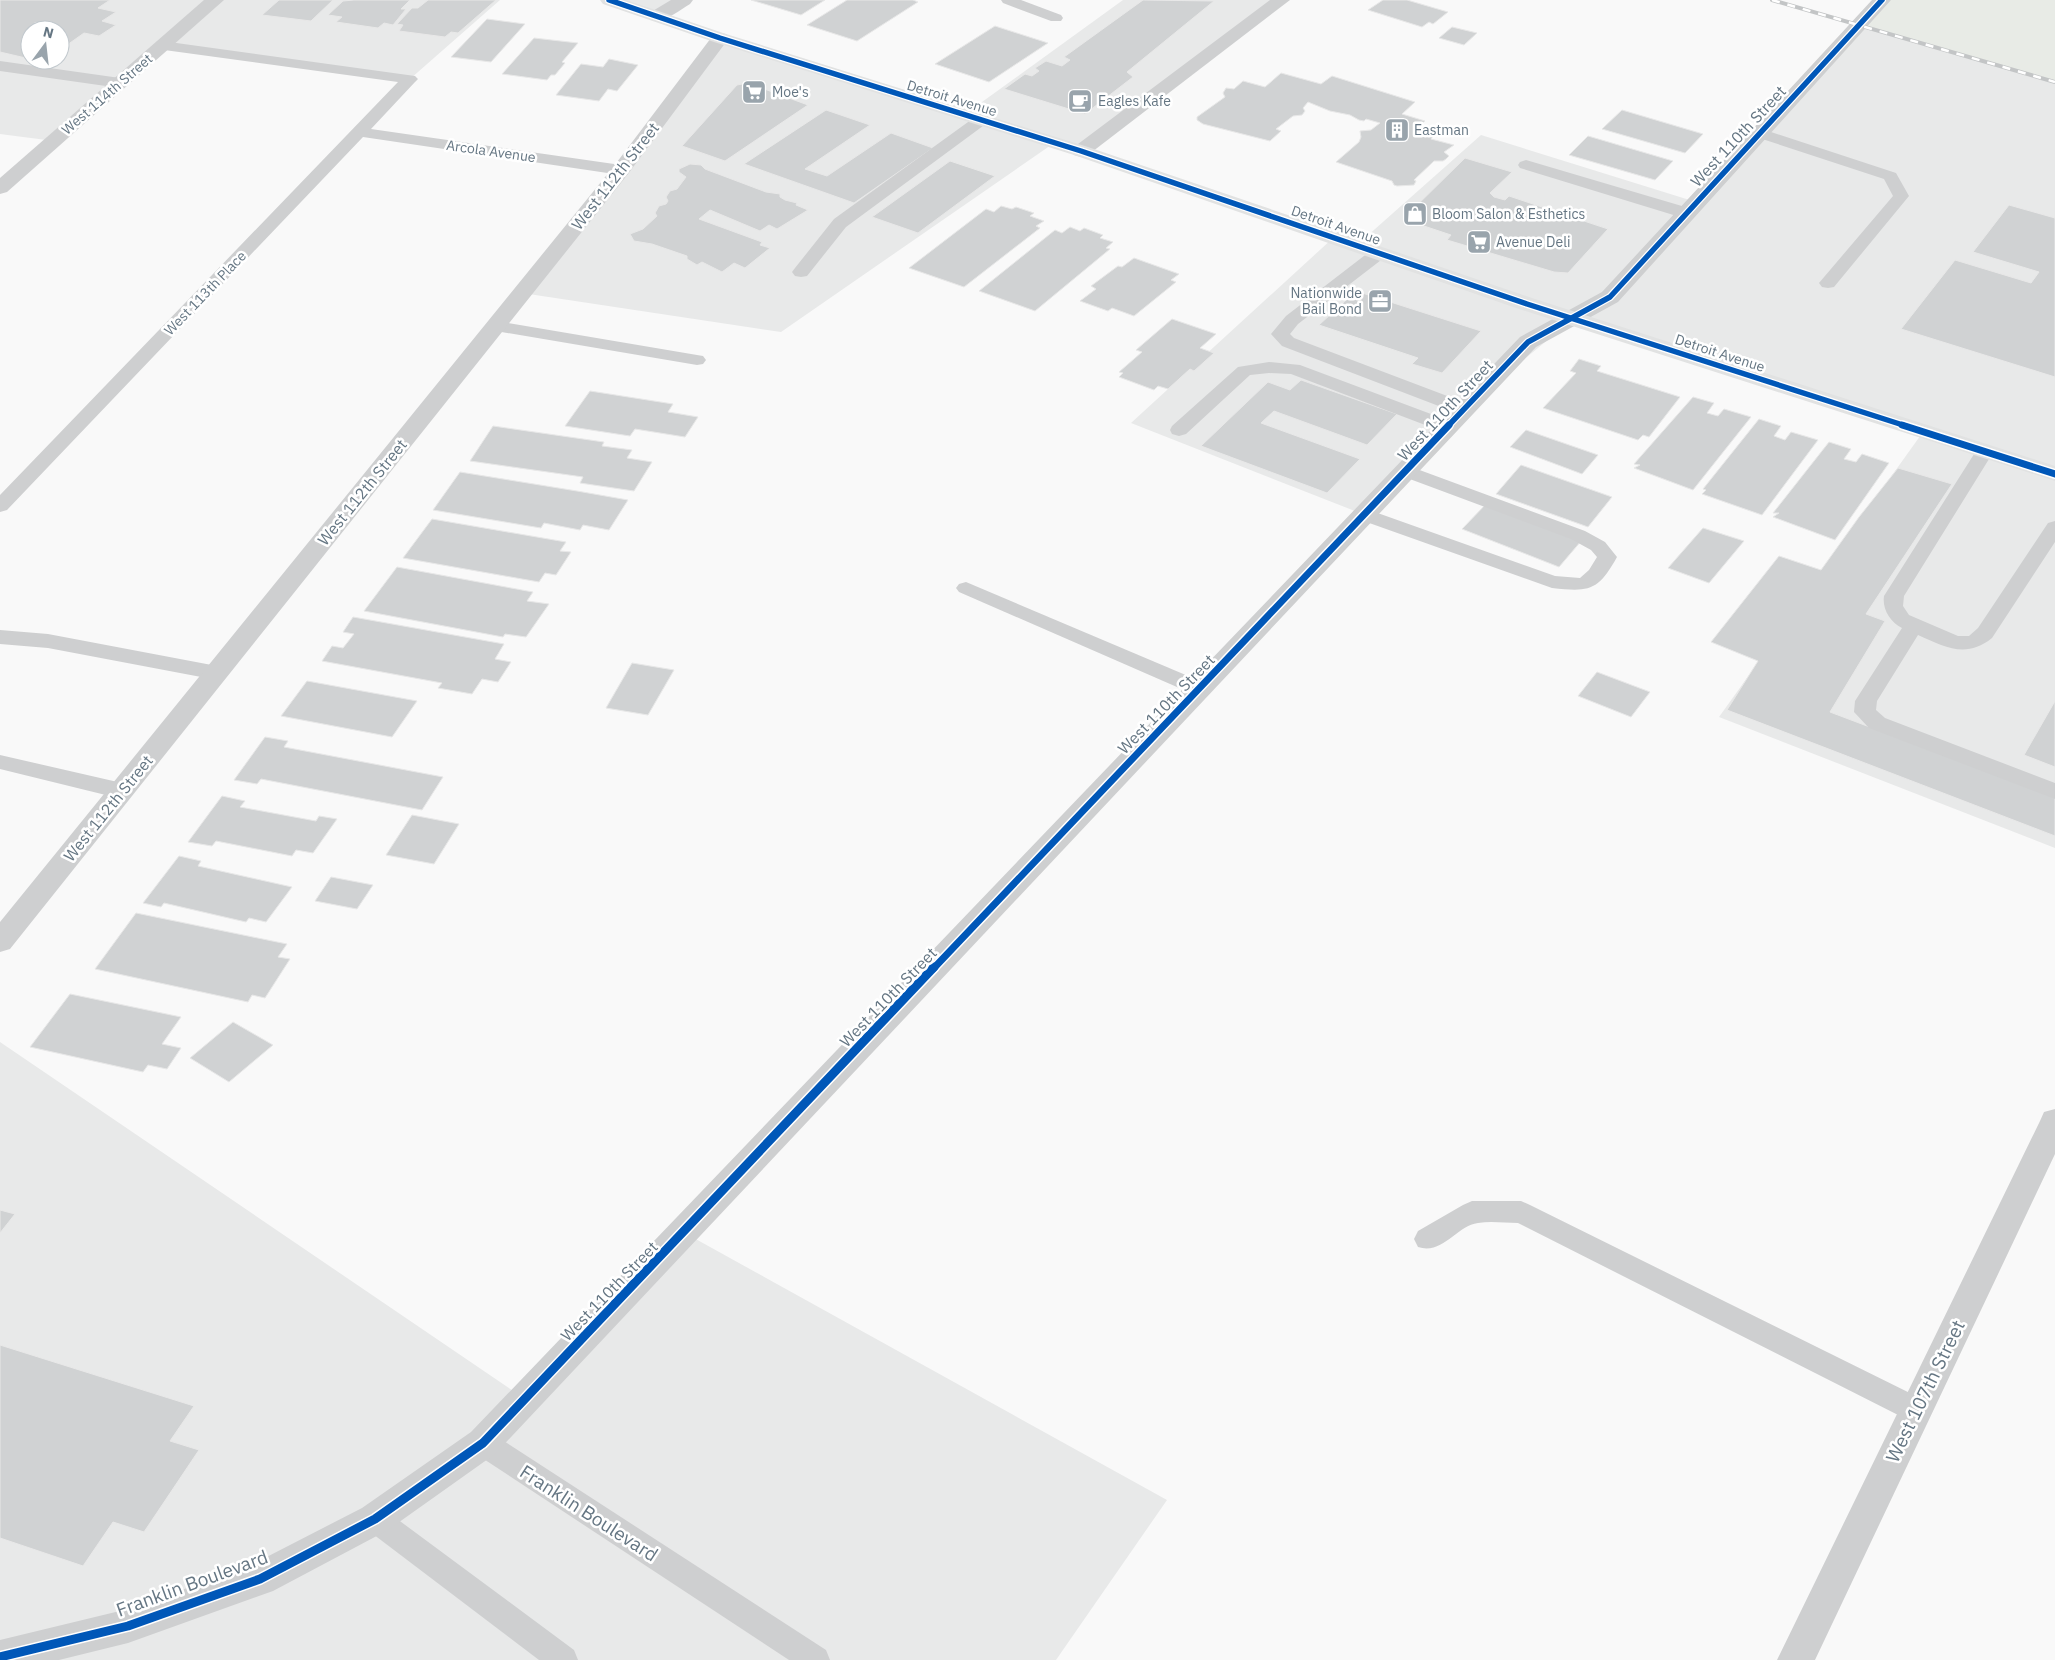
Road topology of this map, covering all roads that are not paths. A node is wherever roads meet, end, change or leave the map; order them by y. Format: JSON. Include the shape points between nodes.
{"nodes":[{"id":1,"x":215,"y":0,"type":"edge"},
{"id":2,"x":610,"y":0,"type":"edge"},
{"id":3,"x":684,"y":0,"type":"edge"},
{"id":4,"x":1008,"y":0,"type":"edge"},
{"id":5,"x":1281,"y":0,"type":"edge"},
{"id":6,"x":1882,"y":0,"type":"edge"},
{"id":7,"x":657,"y":16,"type":"junction"},
{"id":8,"x":1056,"y":18,"type":"dead end"},
{"id":9,"x":720,"y":38,"type":"junction"},
{"id":10,"x":162,"y":46,"type":"junction"},
{"id":11,"x":0,"y":66,"type":"edge"},
{"id":12,"x":120,"y":83,"type":"junction"},
{"id":13,"x":981,"y":120,"type":"junction"},
{"id":14,"x":360,"y":132,"type":"junction"},
{"id":15,"x":1759,"y":133,"type":"junction"},
{"id":16,"x":1081,"y":151,"type":"junction"},
{"id":17,"x":1526,"y":165,"type":"dead end"},
{"id":18,"x":621,"y":170,"type":"junction"},
{"id":19,"x":0,"y":188,"type":"edge"},
{"id":20,"x":1686,"y":213,"type":"junction"},
{"id":21,"x":1379,"y":253,"type":"junction"},
{"id":22,"x":801,"y":272,"type":"dead end"},
{"id":23,"x":1828,"y":283,"type":"dead end"},
{"id":24,"x":1572,"y":319,"type":"junction"},
{"id":25,"x":496,"y":326,"type":"junction"},
{"id":26,"x":698,"y":360,"type":"dead end"},
{"id":27,"x":1456,"y":418,"type":"junction"},
{"id":28,"x":1179,"y":430,"type":"dead end"},
{"id":29,"x":1985,"y":452,"type":"junction"},
{"id":30,"x":1406,"y":471,"type":"junction"},
{"id":31,"x":2055,"y":474,"type":"edge"},
{"id":32,"x":0,"y":506,"type":"edge"},
{"id":33,"x":1365,"y":514,"type":"junction"},
{"id":34,"x":2055,"y":527,"type":"edge"},
{"id":35,"x":966,"y":588,"type":"dead end"},
{"id":36,"x":1914,"y":625,"type":"junction"},
{"id":37,"x":0,"y":637,"type":"edge"},
{"id":38,"x":217,"y":673,"type":"junction"},
{"id":39,"x":1200,"y":689,"type":"junction"},
{"id":40,"x":0,"y":762,"type":"edge"},
{"id":41,"x":122,"y":791,"type":"junction"},
{"id":42,"x":2055,"y":791,"type":"edge"},
{"id":43,"x":0,"y":942,"type":"edge"},
{"id":44,"x":2055,"y":1121,"type":"edge"},
{"id":45,"x":1426,"y":1239,"type":"dead end"},
{"id":46,"x":1916,"y":1410,"type":"junction"},
{"id":47,"x":483,"y":1443,"type":"junction"},
{"id":48,"x":375,"y":1518,"type":"junction"},
{"id":49,"x":0,"y":1657,"type":"edge"},
{"id":50,"x":563,"y":1660,"type":"edge"},
{"id":51,"x":815,"y":1660,"type":"edge"},
{"id":52,"x":1796,"y":1660,"type":"edge"}],
"edges":[{"from":1,"to":10,"type":"street","name":"West 114th Street"},
{"from":2,"to":7,"type":"main road","name":"Detroit Avenue"},
{"from":3,"to":7,"type":"street"},
{"from":4,"to":8,"type":"lane"},
{"from":5,"to":16,"type":"street"},
{"from":6,"to":15,"type":"street","name":"West 110th Street"},
{"from":7,"to":9,"type":"main road","name":"Detroit Avenue"},
{"from":9,"to":13,"type":"main road","name":"Detroit Avenue"},
{"from":9,"to":18,"type":"street","name":"West 112th Street"},
{"from":10,"to":12,"type":"street","name":"West 114th Street"},
{"from":10,"to":14,"type":"lane","name":"West 113th Place","via":[[410,79]]},
{"from":11,"to":12,"type":"lane"},
{"from":12,"to":19,"type":"street","name":"West 114th Street"},
{"from":13,"to":16,"type":"main road","name":"Detroit Avenue"},
{"from":13,"to":22,"type":"lane","via":[[840,223]]},
{"from":14,"to":18,"type":"lane","name":"Arcola Avenue"},
{"from":14,"to":32,"type":"lane","name":"West 113th Place"},
{"from":15,"to":20,"type":"street","name":"West 110th Street"},
{"from":15,"to":23,"type":"lane","via":[[1890,176],[1901,196]]},
{"from":16,"to":21,"type":"main road","name":"Detroit Avenue"},
{"from":17,"to":20,"type":"lane"},
{"from":18,"to":25,"type":"street","name":"West 112th Street"},
{"from":20,"to":24,"type":"street","name":"West 110th Street","via":[[1610,296]]},
{"from":21,"to":24,"type":"main road","name":"Detroit Avenue"},
{"from":21,"to":27,"type":"lane","via":[[1292,320],[1280,334],[1288,342]]},
{"from":24,"to":27,"type":"street","name":"West 110th Street","via":[[1528,342]]},
{"from":24,"to":29,"type":"main road","name":"Detroit Avenue"},
{"from":25,"to":26,"type":"lane"},
{"from":25,"to":38,"type":"street","name":"West 112th Street"},
{"from":27,"to":28,"type":"lane","via":[[1294,369],[1273,366],[1244,371]]},
{"from":27,"to":30,"type":"street","name":"West 110th Street"},
{"from":29,"to":31,"type":"main road","name":"Detroit Avenue"},
{"from":29,"to":36,"type":"lane","via":[[1894,596],[1893,606],[1902,620]]},
{"from":30,"to":33,"type":"street","name":"West 110th Street"},
{"from":30,"to":33,"type":"lane","via":[[1578,534],[1598,546],[1607,557],[1596,578],[1582,585],[1552,582]]},
{"from":33,"to":39,"type":"street","name":"West 110th Street"},
{"from":34,"to":36,"type":"lane","via":[[1985,633],[1974,642],[1955,643]]},
{"from":35,"to":39,"type":"lane"},
{"from":36,"to":42,"type":"lane","via":[[1866,701],[1864,712],[1877,723]]},
{"from":37,"to":38,"type":"lane","via":[[48,641]]},
{"from":38,"to":41,"type":"street","name":"West 112th Street"},
{"from":39,"to":47,"type":"street","name":"West 110th Street"},
{"from":40,"to":41,"type":"lane"},
{"from":41,"to":43,"type":"street","name":"West 112th Street"},
{"from":44,"to":46,"type":"street","name":"West 107th Street"},
{"from":45,"to":46,"type":"lane","via":[[1472,1212],[1521,1212]]},
{"from":46,"to":52,"type":"street","name":"West 107th Street"},
{"from":47,"to":48,"type":"street","name":"Franklin Boulevard"},
{"from":47,"to":51,"type":"lane","name":"Franklin Boulevard"},
{"from":48,"to":49,"type":"street","name":"Franklin Boulevard","via":[[260,1579],[128,1626]]},
{"from":48,"to":50,"type":"lane"}]}
